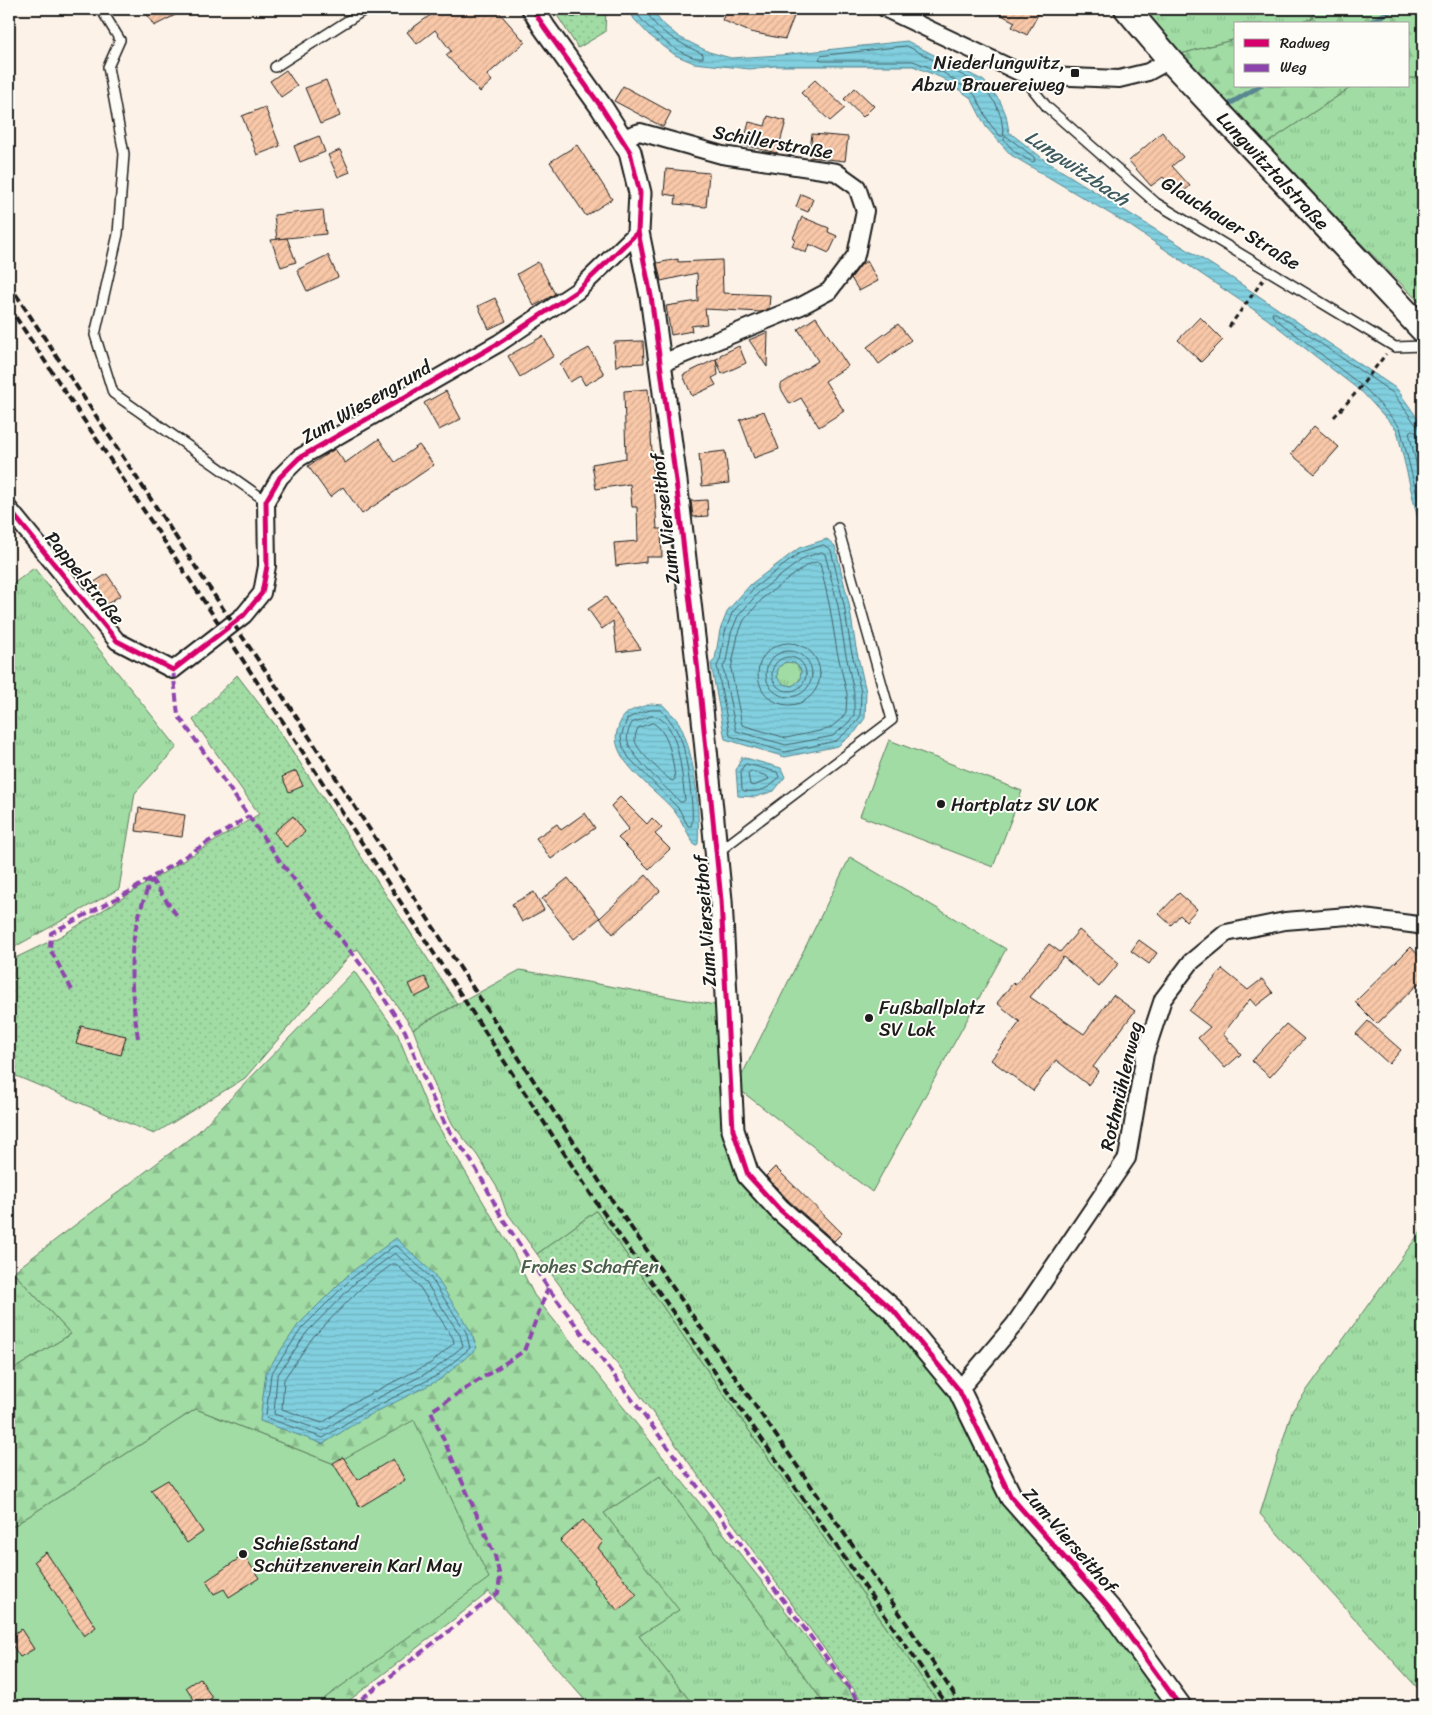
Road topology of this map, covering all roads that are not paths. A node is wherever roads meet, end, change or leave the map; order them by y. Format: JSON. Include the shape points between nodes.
{"nodes":[{"id":1,"x":101,"y":9,"type":"edge"},
{"id":2,"x":366,"y":9,"type":"edge"},
{"id":3,"x":534,"y":9,"type":"edge"},
{"id":4,"x":886,"y":9,"type":"edge"},
{"id":5,"x":1127,"y":9,"type":"edge"},
{"id":6,"x":1170,"y":60,"type":"junction"},
{"id":7,"x":275,"y":67,"type":"dead end"},
{"id":8,"x":1020,"y":72,"type":"junction"},
{"id":9,"x":622,"y":138,"type":"junction"},
{"id":10,"x":638,"y":232,"type":"junction"},
{"id":11,"x":1423,"y":330,"type":"edge"},
{"id":12,"x":1423,"y":346,"type":"edge"},
{"id":13,"x":660,"y":364,"type":"junction"},
{"id":14,"x":266,"y":501,"type":"junction"},
{"id":15,"x":9,"y":509,"type":"edge"},
{"id":16,"x":838,"y":528,"type":"dead end"},
{"id":17,"x":716,"y":854,"type":"junction"},
{"id":18,"x":1423,"y":928,"type":"edge"},
{"id":19,"x":959,"y":1390,"type":"junction"},
{"id":20,"x":1180,"y":1706,"type":"edge"}],
"edges":[{"from":1,"to":14,"type":"lane","via":[[120,40],[108,67],[124,154],[118,234],[95,335],[113,393]]},
{"from":2,"to":7,"type":"lane"},
{"from":3,"to":9,"type":"street","name":"Zum Vierseithof"},
{"from":4,"to":8,"type":"street","name":"Glauchauer Straße"},
{"from":5,"to":6,"type":"main road","name":"Lungwitztalstraße"},
{"from":6,"to":8,"type":"street","name":"Glauchauer Straße","via":[[1148,72],[1119,79]]},
{"from":6,"to":11,"type":"main road","name":"Lungwitztalstraße"},
{"from":8,"to":12,"type":"lane","name":"Glauchauer Straße","via":[[1047,107],[1156,203],[1395,347]]},
{"from":9,"to":10,"type":"street","name":"Zum Vierseithof","via":[[630,152],[640,193]]},
{"from":9,"to":13,"type":"street","name":"Schillerstraße","via":[[640,132],[722,155],[836,172],[857,187],[865,211],[856,255],[829,291],[801,306]]},
{"from":10,"to":13,"type":"street","name":"Zum Vierseithof"},
{"from":10,"to":14,"type":"street","name":"Zum Wiesengrund","via":[[577,290],[499,343],[298,458],[280,477]]},
{"from":13,"to":17,"type":"street","name":"Zum Vierseithof","via":[[698,669]]},
{"from":14,"to":15,"type":"street","name":"Pappelstraße","via":[[267,566],[262,593],[244,615],[173,670],[117,641]]},
{"from":16,"to":17,"type":"lane","via":[[892,720]]},
{"from":17,"to":19,"type":"street","name":"Zum Vierseithof","via":[[733,1130],[748,1175],[786,1215],[893,1310]]},
{"from":18,"to":19,"type":"street","name":"Rothmühlenweg","via":[[1348,916],[1285,921],[1226,933],[1191,962],[1164,999],[1145,1054],[1127,1158],[1014,1325]]},
{"from":19,"to":20,"type":"street","name":"Zum Vierseithof","via":[[1011,1497],[1109,1608]]}]}
